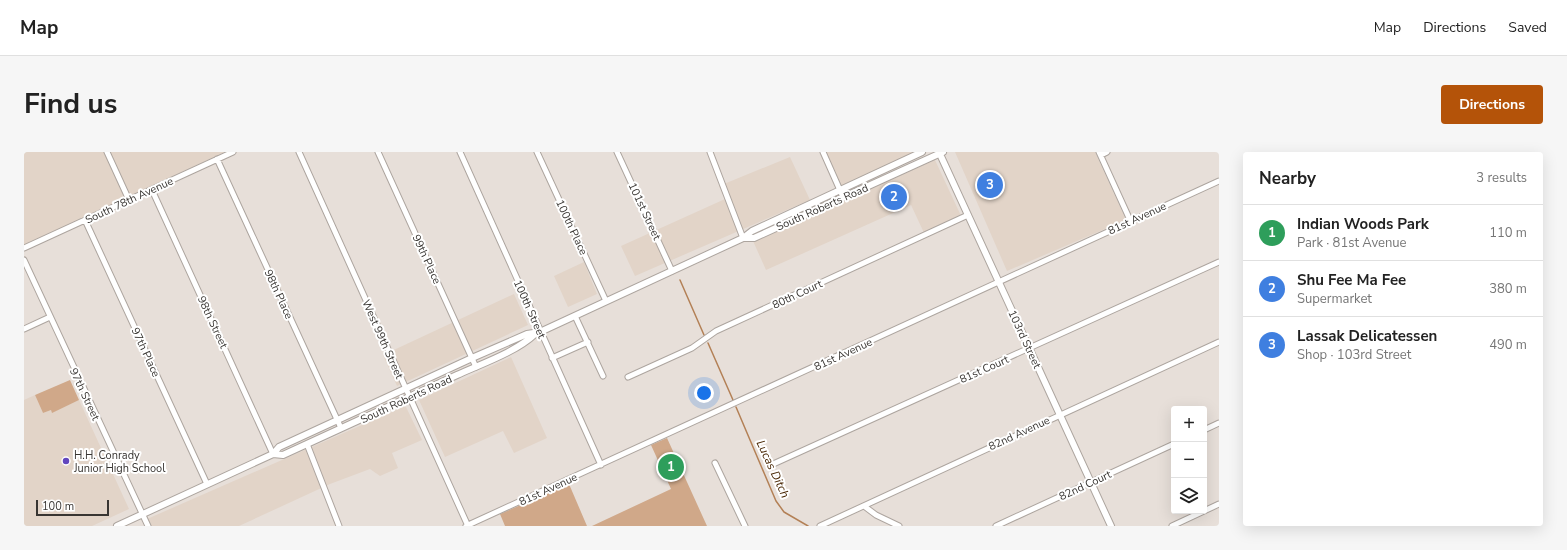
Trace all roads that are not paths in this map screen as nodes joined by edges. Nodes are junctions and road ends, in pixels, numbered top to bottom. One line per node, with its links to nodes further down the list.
1 (107, 152): 19 (street)
2 (233, 152): 14 (street, South 78th Avenue)
3 (299, 152): 42 (street, West 99th Street)
4 (378, 152): 37 (street, 99th Place)
5 (460, 152): 33 (street, 100th Street)
6 (537, 152): 29 (street, 100th Place)
7 (617, 152): 27 (street, 101st Street)
8 (710, 152): 23 (street)
9 (823, 152): 17 (street)
10 (922, 152): 17 (street, South Roberts Road)
11 (1107, 152): 13 (street)
12 (941, 153): 18 (street, South Roberts Road); 20 (street, 103rd Street)
13 (1100, 154): 22 (street)
14 (217, 159): 16 (street, South 78th Avenue); 45 (street, 98th Place)
15 (1219, 181): 22 (street, 81st Avenue)
16 (152, 190): 19 (street, South 78th Avenue); 51 (street, 98th Street)
17 (840, 190): 18 (street); 23 (street, South Roberts Road)
18 (844, 197): 23 (street, South Roberts Road)
19 (129, 200): 21 (street, South 78th Avenue)
20 (968, 215): 28 (street, 103rd Street); 41 (street, 80th Court)
21 (85, 220): 24 (street, South 78th Avenue); 56 (street, 97th Place)
22 (1130, 220): 28 (street, 81st Avenue)
23 (743, 238): 27 (street, South Roberts Road)
24 (24, 248)
25 (24, 260): 31 (street, 97th Street)
26 (1219, 262): 36 (street, 81st Court)
27 (672, 271): 29 (street, South Roberts Road)
28 (999, 282): 36 (street, 103rd Street); 53 (street, 81st Avenue)
29 (606, 301): 30 (street, South Roberts Road)
30 (576, 316): 33 (street, South Roberts Road); 34 (street)
31 (50, 317): 32 (street); 59 (street, 97th Street)
32 (24, 329)
33 (537, 333): 37 (street, South Roberts Road); 38 (street, 100th Street); 39 (street, South Roberts Road)
34 (588, 342): 38 (street); 40 (street)
35 (1219, 342): 44 (street, 82nd Avenue)
36 (1029, 348): 44 (street, 103rd Street); 54 (street, 81st Court)
37 (472, 358): 39 (street, 99th Place); 42 (street, South Roberts Road)
38 (552, 358): 53 (street, 100th Street)
39 (476, 367): 43 (street, South Roberts Road)
40 (603, 376)
41 (628, 377)
42 (406, 389): 43 (street, West 99th Street); 45 (street, South Roberts Road)
43 (410, 398): 47 (street, South Roberts Road); 63 (street, West 99th Street)
44 (1060, 414): 55 (street, 103rd Street); 58 (street, 82nd Avenue)
45 (338, 420): 47 (street, 98th Place); 51 (street, South Roberts Road)
46 (1219, 423): 48 (street)
47 (341, 428): 49 (street, South Roberts Road)
48 (1207, 429)
49 (306, 444): 51 (street, South Roberts Road); 62 (street)
50 (1171, 445): 55 (street, 82nd Court)
51 (273, 454): 56 (street, South Roberts Road)
52 (715, 463): 64 (street)
53 (601, 465): 63 (street, 81st Avenue)
54 (771, 465)
55 (1091, 483): 67 (street, 82nd Court); 68 (street, 103rd Street)
56 (207, 484): 59 (street, South Roberts Road)
57 (1219, 504): 69 (street)
58 (864, 506): 65 (street, 82nd Avenue); 66 (street)
59 (141, 515): 60 (street, South Roberts Road); 61 (street, 97th Street)
60 (117, 526)
61 (148, 526)
62 (339, 526)
63 (467, 526)
64 (744, 526)
65 (820, 526)
66 (899, 526)
67 (996, 526)
68 (1111, 526)
69 (1172, 526)

